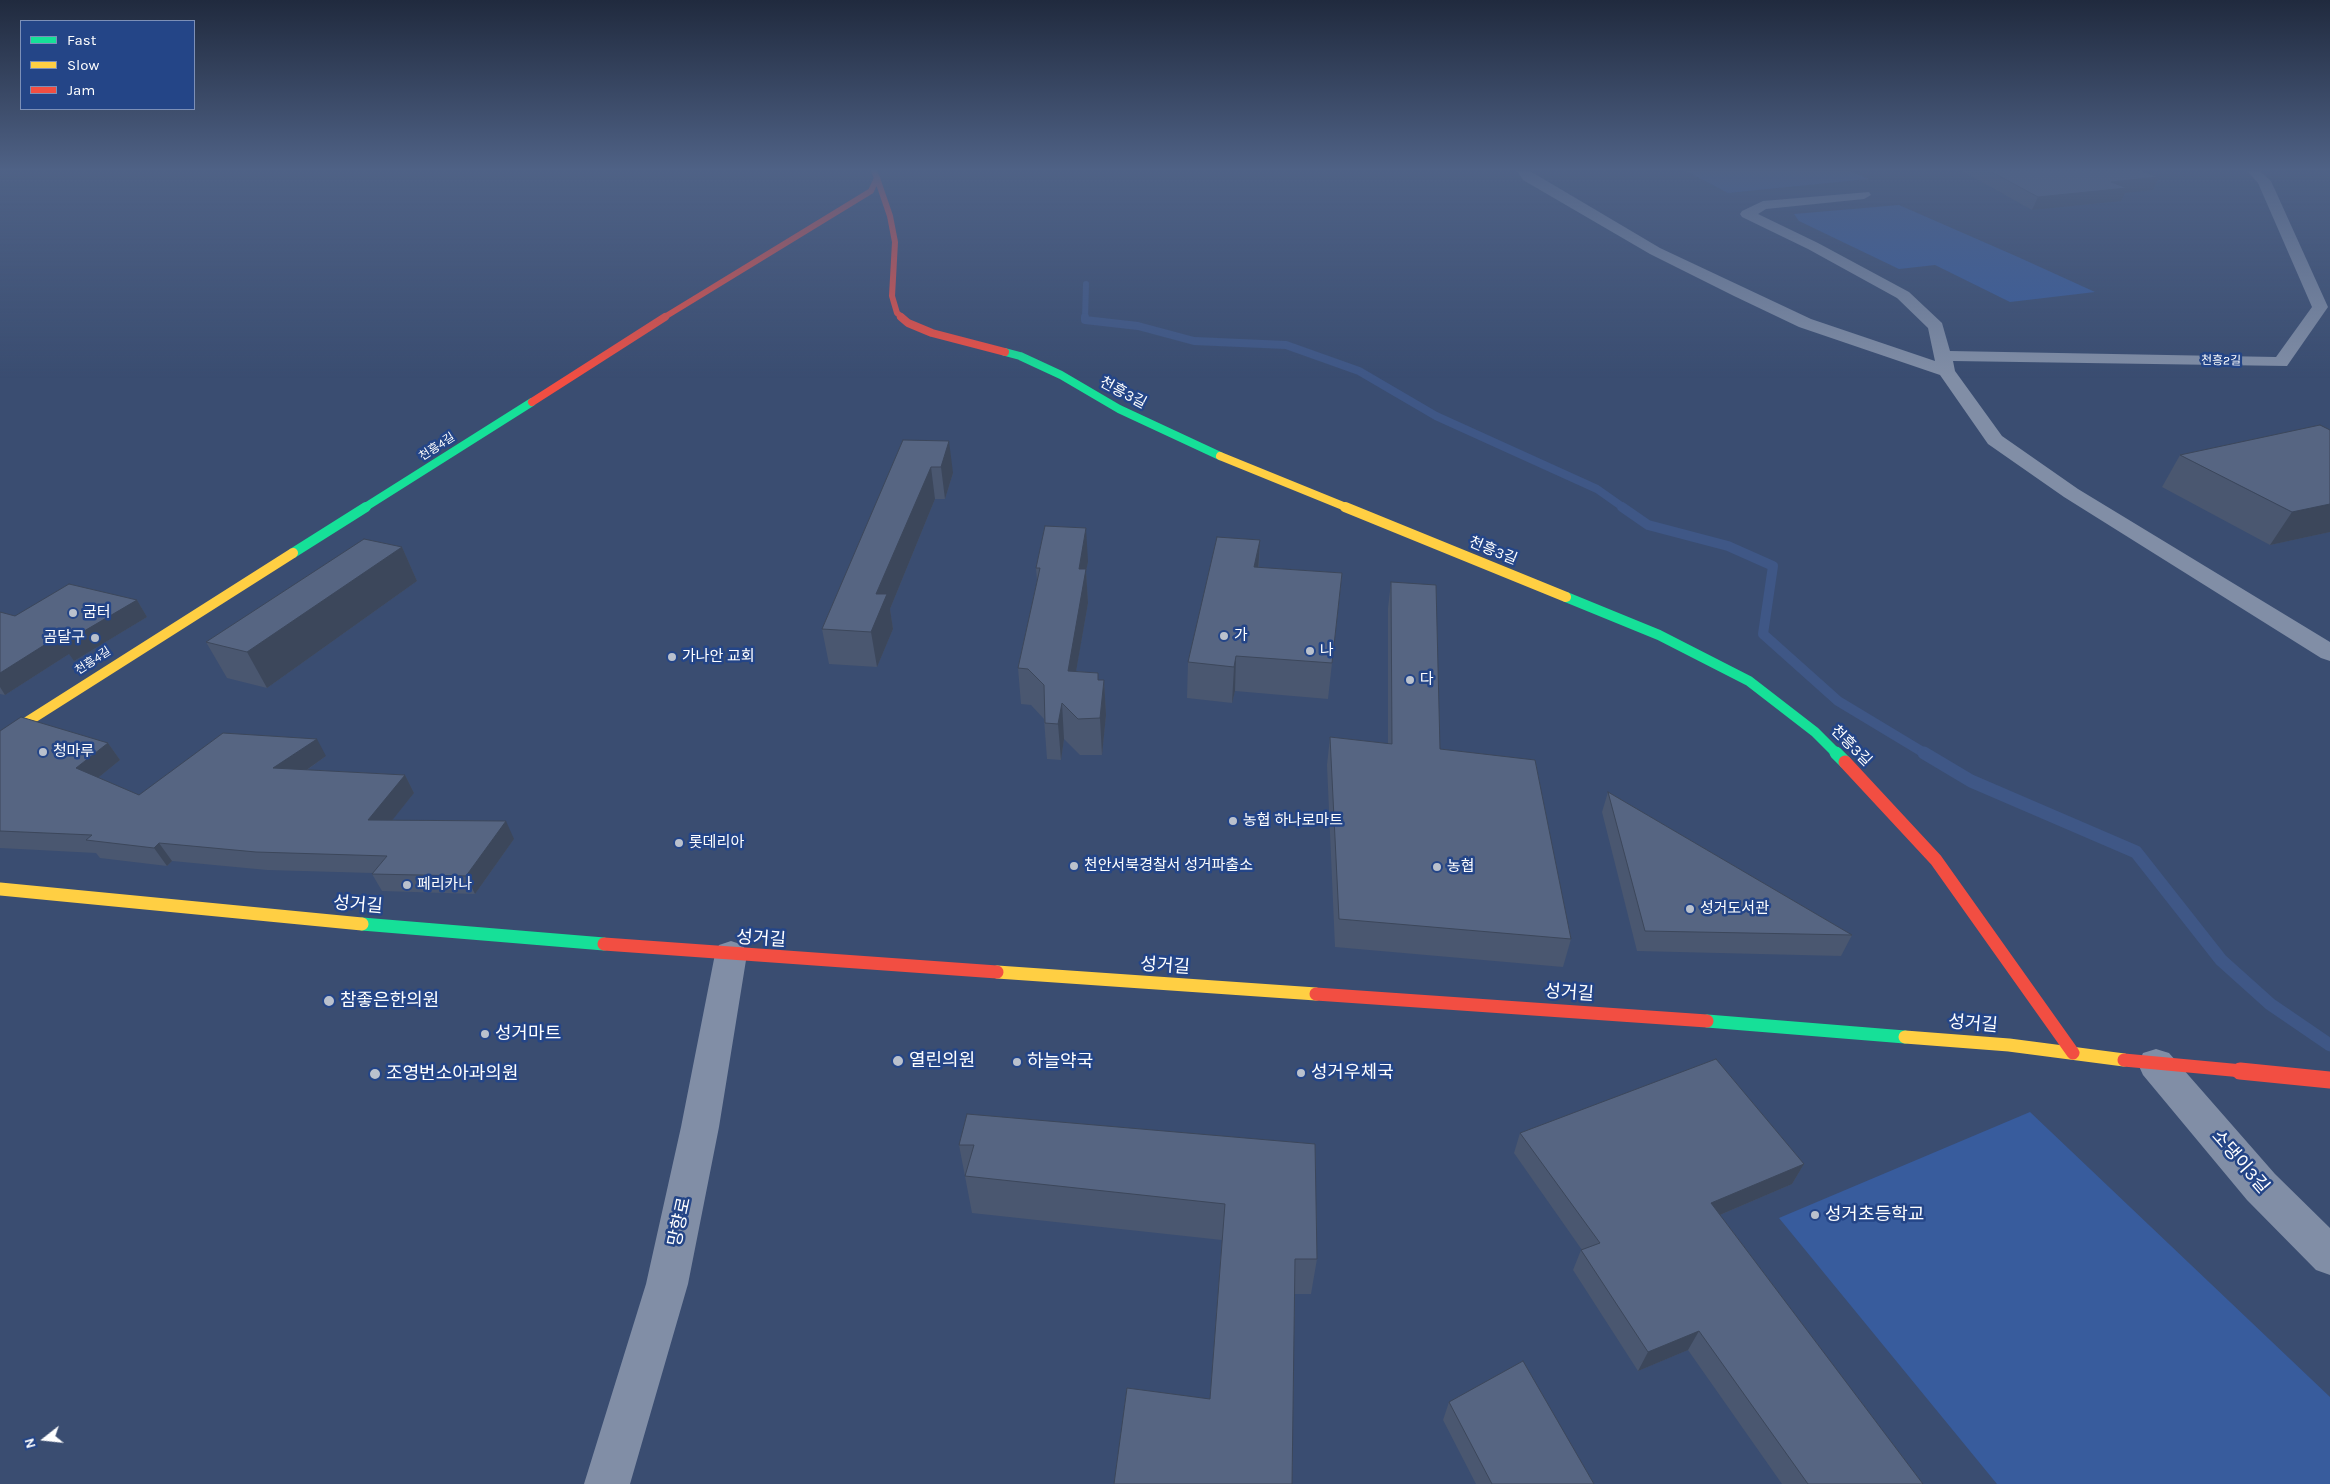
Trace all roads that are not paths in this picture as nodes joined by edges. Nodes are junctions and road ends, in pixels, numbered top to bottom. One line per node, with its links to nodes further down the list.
1 (791, 240): 8 (street, 천흥4길)
2 (894, 240): 11 (street, 천흥3길)
3 (1637, 240): 6 (street)
4 (1801, 240): 6 (street)
5 (2290, 240): 6 (street, 천흥2길)
6 (1943, 364): 7 (street)
7 (2330, 653)
8 (0, 739)
9 (0, 889): 10 (street, 성거길)
10 (731, 954): 11 (street, 성거길); 15 (street, 망향로)
11 (2073, 1054): 12 (street, 성거길)
12 (2156, 1064): 13 (street, 성거길); 14 (street, 소댕이3길)
13 (2329, 1080)
14 (2330, 1256)
15 (607, 1484)

